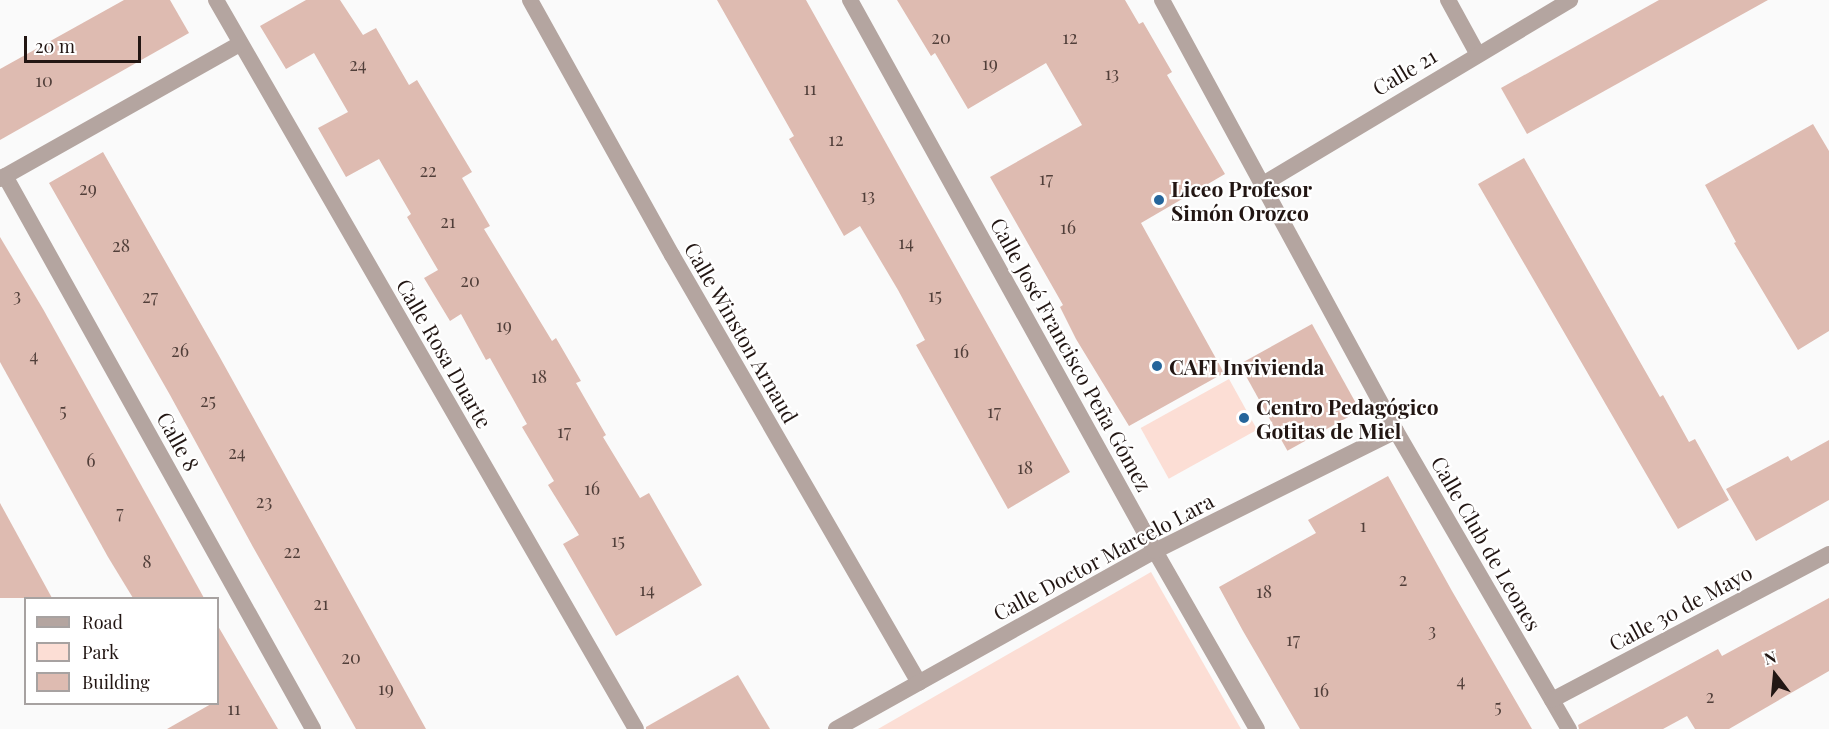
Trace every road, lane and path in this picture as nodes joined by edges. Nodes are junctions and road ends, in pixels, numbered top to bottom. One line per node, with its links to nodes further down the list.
1 (216, 0): 7 (street, Calle Rosa Duarte)
2 (530, 0): 14 (street, Calle Winston Arnaud)
3 (850, 0): 12 (street, Calle José Francisco Peña Gómez)
4 (1162, 0): 10 (street, Calle Club de Leones)
5 (1448, 0): 8 (street)
6 (1570, 0): 8 (street, Calle 21)
7 (240, 44): 9 (street); 17 (street, Calle Rosa Duarte)
8 (1477, 53): 10 (street, Calle 21)
9 (3, 177): 16 (street, Calle 8)
10 (1263, 184): 11 (street, Calle Club de Leones)
11 (1396, 431): 12 (street, Calle Doctor Marcelo Lara); 15 (street, Calle Club de Leones)
12 (1155, 551): 14 (street, Calle Doctor Marcelo Lara); 19 (street, Calle José Francisco Peña Gómez)
13 (1829, 554): 15 (street, Calle 30 de Mayo)
14 (919, 683): 18 (street, Calle Doctor Marcelo Lara)
15 (1552, 700): 20 (street, Calle Club de Leones)
16 (313, 729)
17 (636, 729)
18 (836, 729)
19 (1257, 729)
20 (1569, 729)

